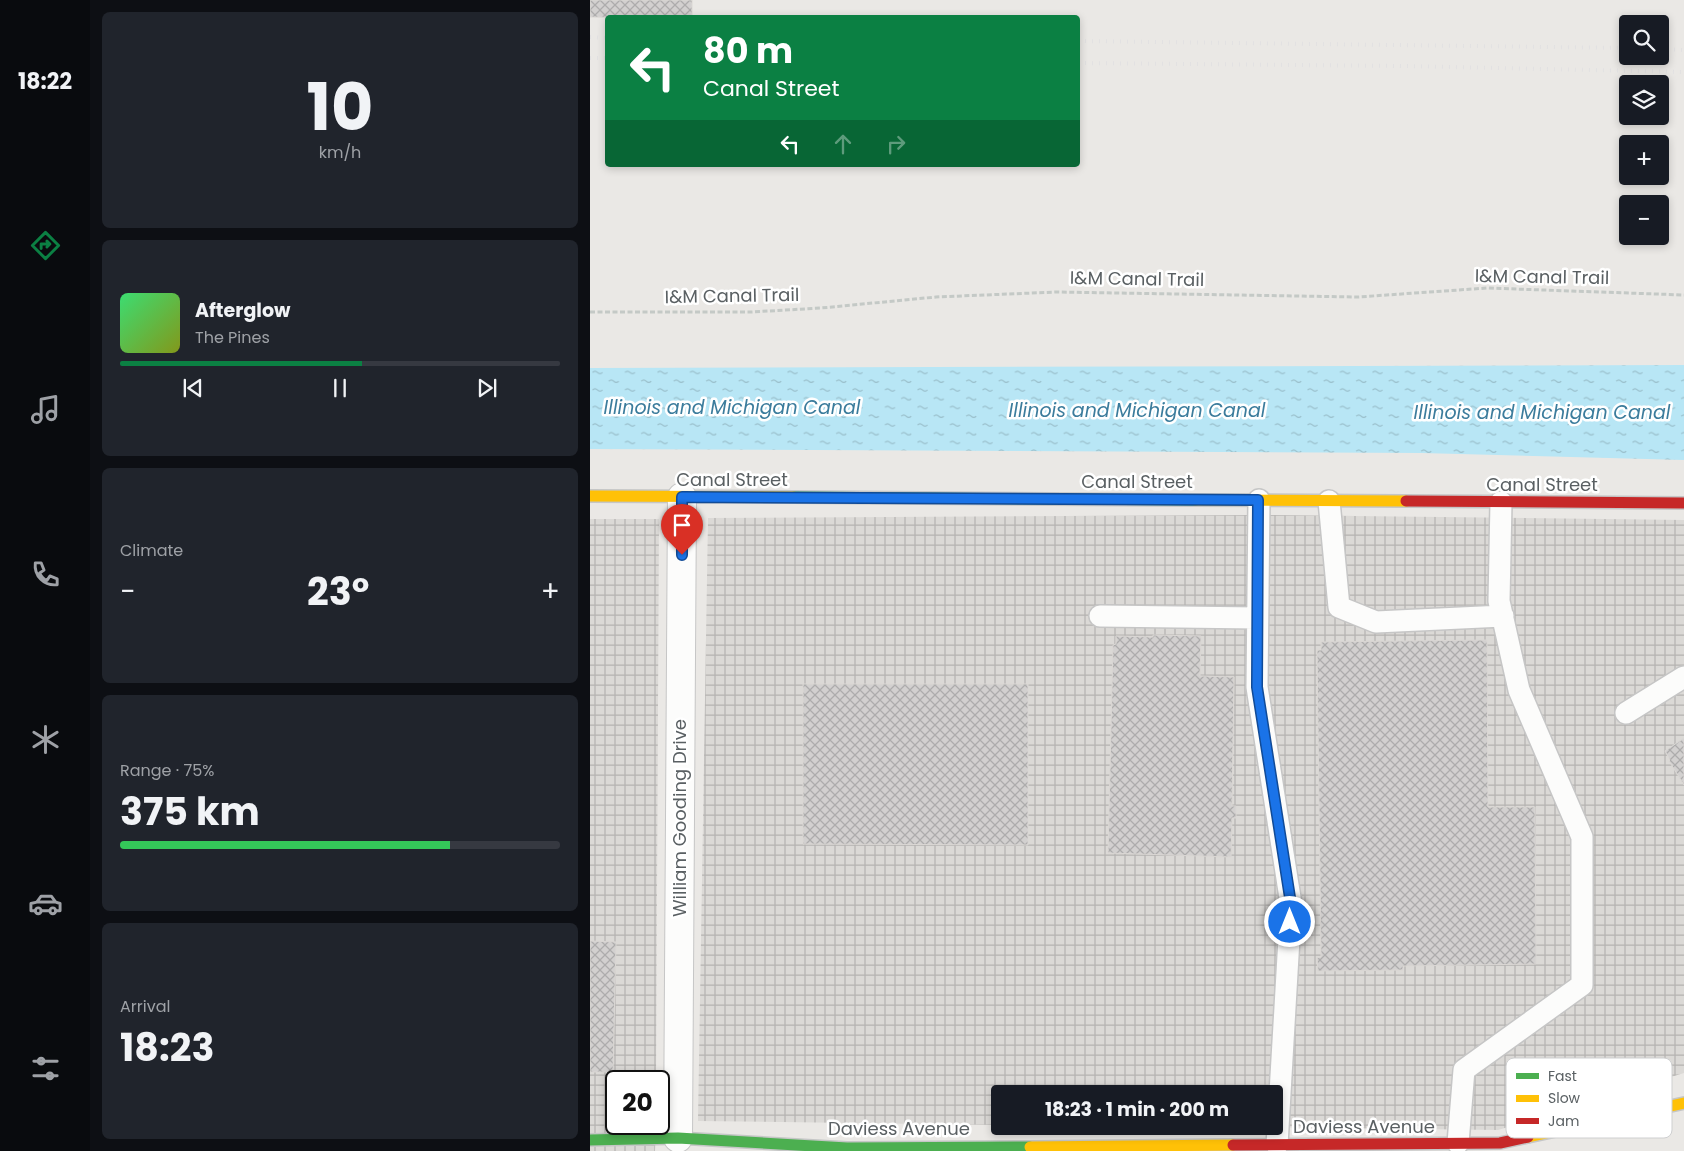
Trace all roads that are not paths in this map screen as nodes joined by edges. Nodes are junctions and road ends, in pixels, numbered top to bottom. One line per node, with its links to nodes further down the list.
1 (590, 496): 2 (street, Canal Street)
2 (682, 497): 3 (street, Canal Street); 12 (street, William Gooding Drive)
3 (1258, 500): 4 (street, Canal Street); 9 (lane)
4 (1329, 501): 5 (street, Canal Street); 8 (lane)
5 (1501, 502): 6 (street, Canal Street); 8 (lane)
6 (1683, 508)
7 (1100, 616): 9 (lane)
8 (1503, 616): 15 (lane)
9 (1257, 618): 16 (lane)
10 (1684, 676): 11 (lane)
11 (1626, 712)
12 (678, 1138): 14 (street, Daviess Avenue); 16 (street, Daviess Avenue)
13 (1522, 1138): 15 (street, Daviess Avenue)
14 (590, 1140)
15 (1458, 1143): 16 (street, Daviess Avenue)
16 (1277, 1145)

